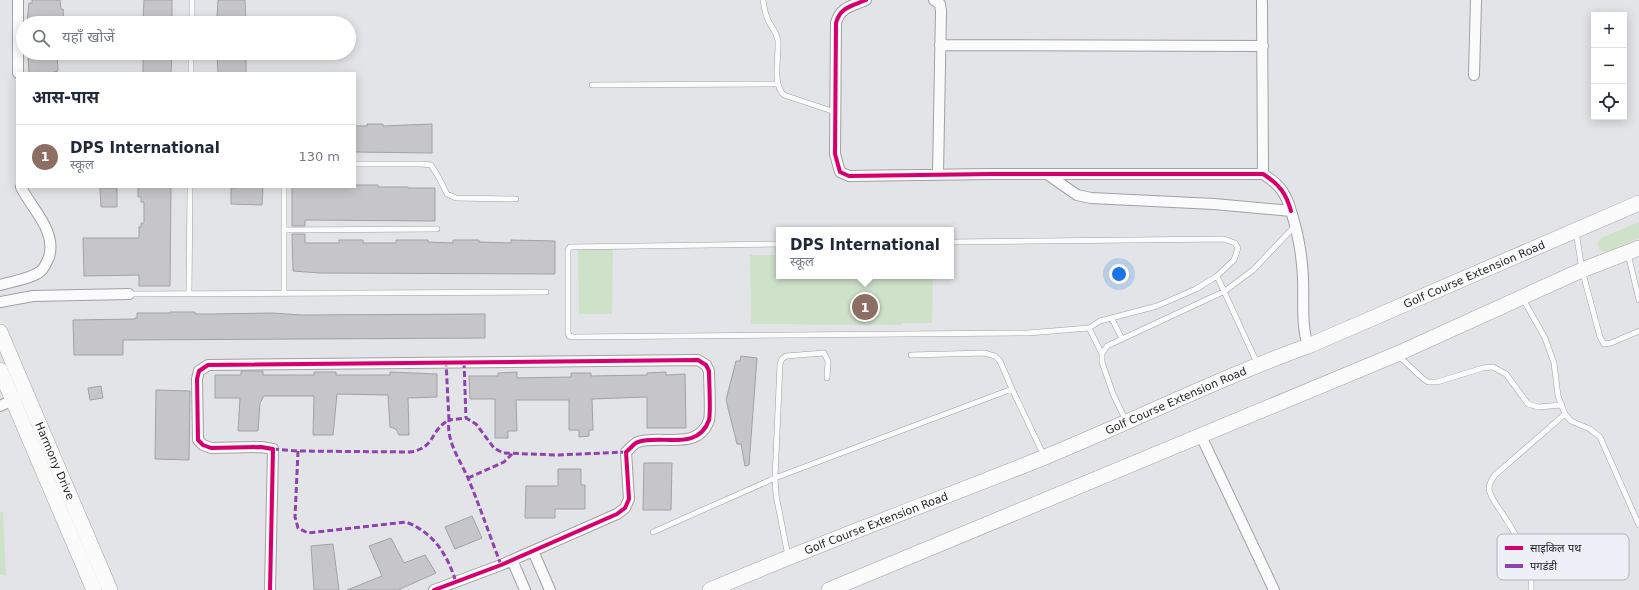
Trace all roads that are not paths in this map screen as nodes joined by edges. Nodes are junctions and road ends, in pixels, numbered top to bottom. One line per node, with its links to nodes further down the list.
1 (18, 0): 8 (street)
2 (192, 0): 9 (lane)
3 (763, 0): 17 (lane)
4 (866, 0): 19 (street)
5 (934, 0): 10 (street)
6 (1476, 0): 16 (street)
7 (1262, 2): 11 (street)
8 (18, 16)
9 (192, 16)
10 (940, 45): 11 (street); 21 (street)
11 (1262, 46): 23 (street)
12 (18, 60): 14 (street)
13 (191, 60): 15 (lane)
14 (18, 72)
15 (191, 72)
16 (1474, 75)
17 (778, 84): 18 (lane); 19 (lane)
18 (592, 85)
19 (835, 112): 21 (street)
20 (356, 164): 27 (lane)
21 (938, 174): 22 (street)
22 (1047, 174): 23 (street); 29 (street)
23 (1263, 174): 29 (street)
24 (21, 188): 39 (street)
25 (190, 188): 42 (lane)
26 (284, 188): 32 (lane)
27 (516, 199)
28 (1639, 203): 33 (main road, Golf Course Extension Road)
29 (1291, 211): 30 (street)
30 (1296, 225): 41 (lane); 53 (street)
31 (437, 229): 32 (lane)
32 (284, 230): 43 (lane)
33 (1576, 230): 37 (lane); 53 (main road, Golf Course Extension Road)
34 (954, 242): 38 (lane)
35 (776, 244): 49 (lane)
36 (1633, 251): 37 (main road); 46 (lane)
37 (1582, 270): 45 (main road); 50 (lane)
38 (1217, 276): 41 (lane); 48 (lane)
39 (0, 285)
40 (546, 292): 43 (lane)
41 (1225, 292): 52 (lane); 57 (lane)
42 (189, 293): 43 (lane); 44 (lane)
43 (284, 293)
44 (129, 294): 47 (street)
45 (1522, 297): 55 (main road); 63 (lane)
46 (1639, 300)
47 (0, 302)
48 (1112, 318): 49 (lane); 52 (lane)
49 (1089, 328): 54 (lane)
50 (1639, 331)
51 (0, 332): 60 (main road, Harmony Drive)
52 (1122, 339): 54 (lane)
53 (1308, 346): 57 (main road, Golf Course Extension Road)
54 (1102, 354): 65 (lane)
55 (1397, 354): 63 (lane); 66 (main road)
56 (911, 355): 61 (lane)
57 (1258, 364): 65 (main road, Golf Course Extension Road)
58 (0, 370): 60 (main road, Harmony Drive)
59 (827, 378): 68 (lane)
60 (9, 384): 62 (main road, Harmony Drive)
61 (1012, 389): 67 (lane); 68 (lane)
62 (13, 400): 76 (main road, Harmony Drive); 77 (main road, Harmony Drive)
63 (1562, 405): 64 (lane)
64 (1565, 414): 69 (lane); 71 (lane)
65 (1126, 422): 67 (main road, Golf Course Extension Road)
66 (1201, 436): 83 (main road); 84 (street)
67 (1044, 457): 73 (main road, Golf Course Extension Road)
68 (775, 478): 70 (lane); 73 (lane)
69 (1639, 525)
70 (653, 532)
71 (1515, 534)
72 (534, 551): 74 (street); 78 (street); 81 (street)
73 (788, 557): 82 (main road, Golf Course Extension Road)
74 (512, 560): 79 (street); 80 (street)
75 (1531, 580): 85 (lane)
76 (94, 590)
77 (110, 590)
78 (270, 590)
79 (434, 590)
80 (526, 590)
81 (550, 590)
82 (710, 590)
83 (829, 590)
84 (1274, 590)
85 (1531, 590)

